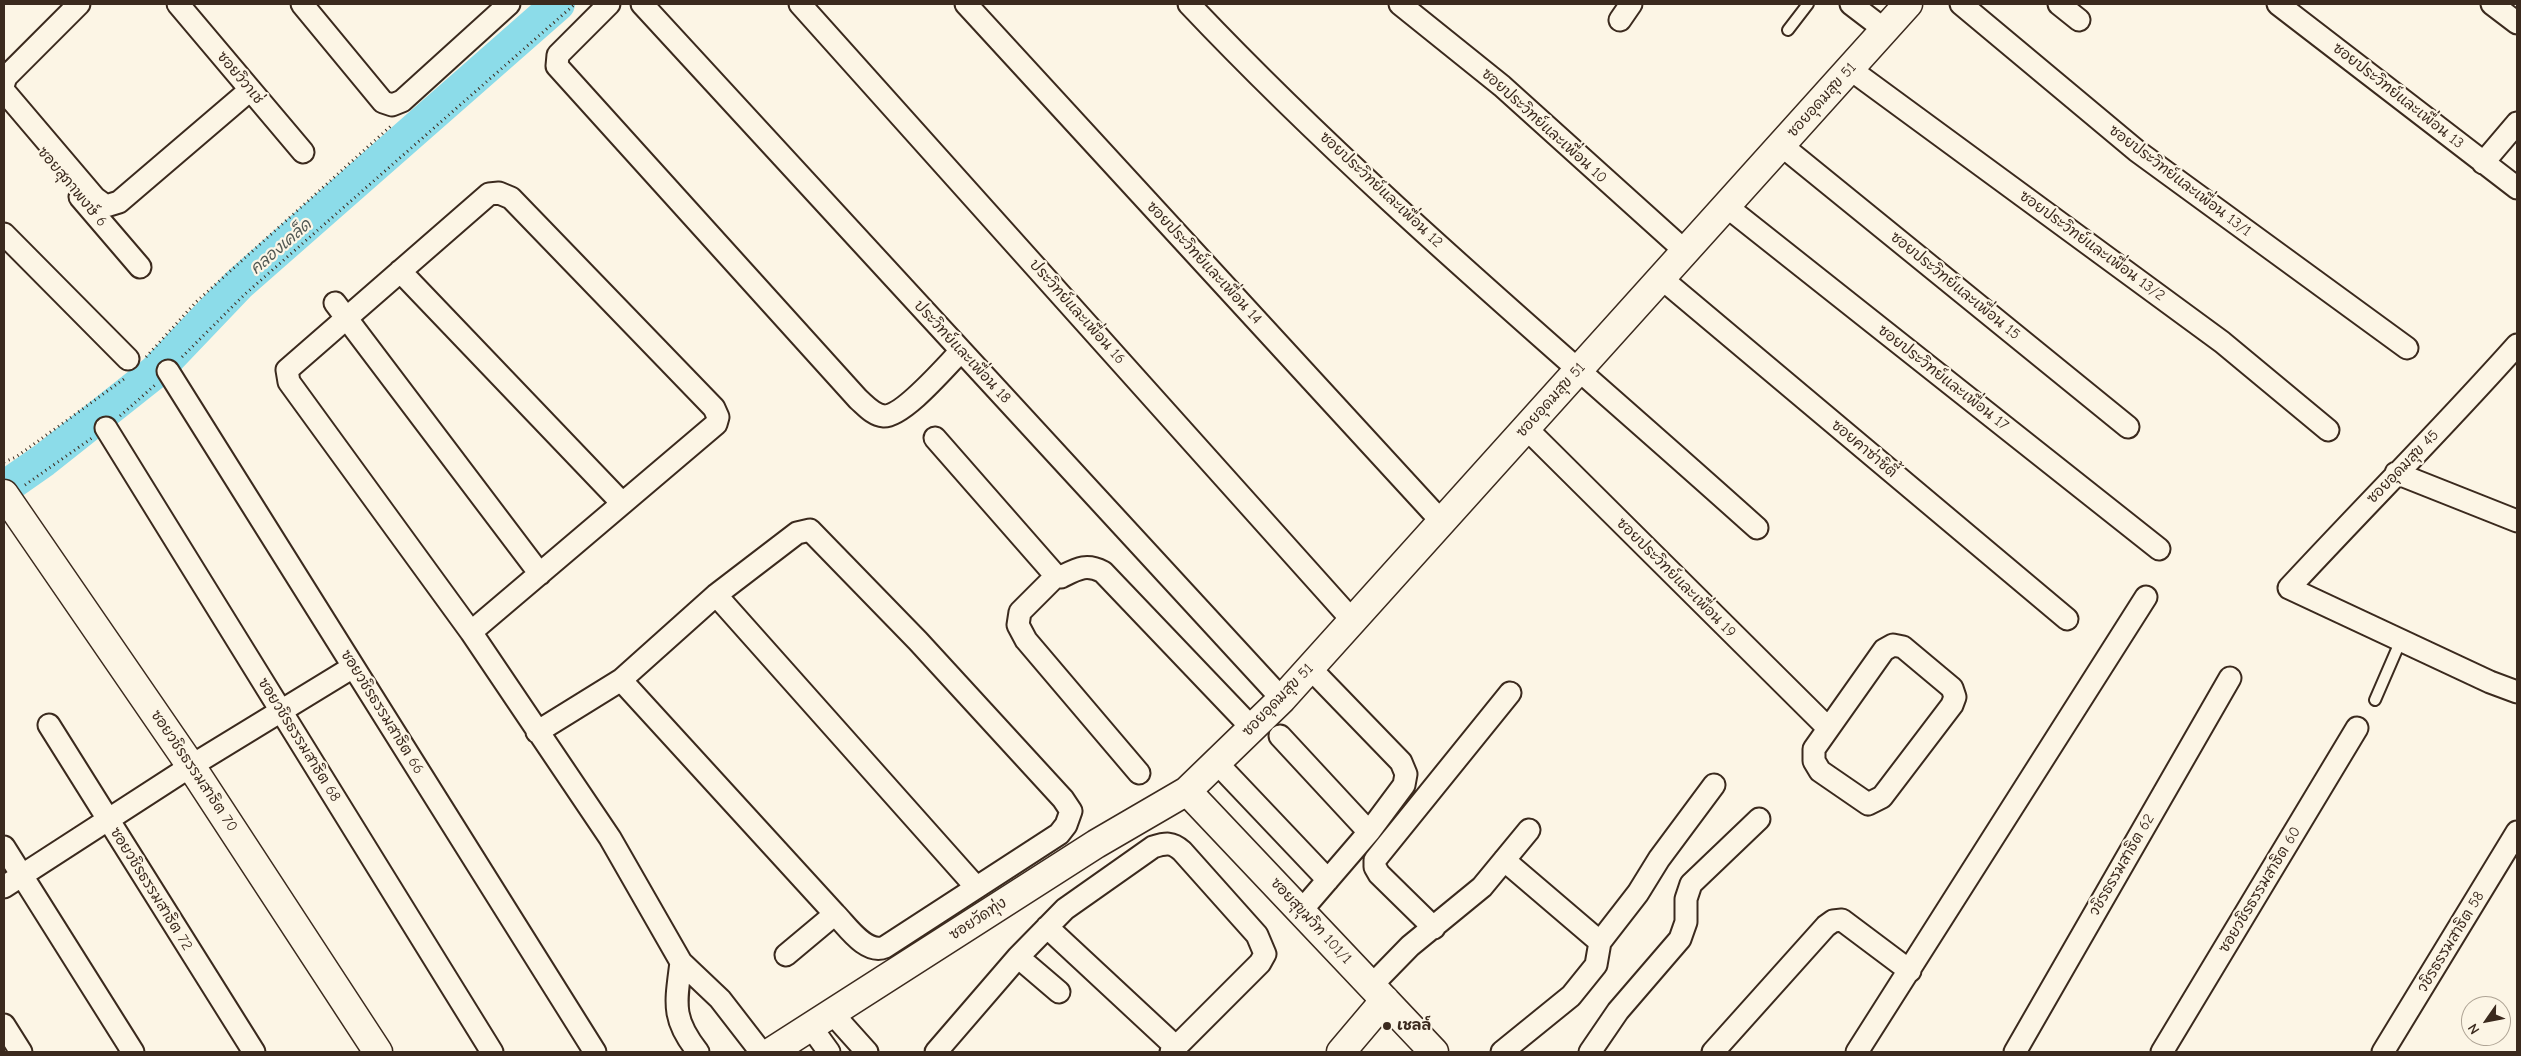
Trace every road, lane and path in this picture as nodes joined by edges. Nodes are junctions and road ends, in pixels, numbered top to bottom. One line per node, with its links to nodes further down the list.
1 (78, 4): 24 (street)
2 (178, 4): 25 (street, ซอยวิวาเช่)
3 (302, 4): 4 (street)
4 (509, 4)
5 (575, 4): 45 (path)
6 (608, 4): 42 (street)
7 (642, 4): 42 (street, ประวิทย์และเพื่อน 18)
8 (800, 4): 64 (street, ประวิทย์และเพื่อน 16)
9 (966, 4): 56 (street, ซอยประวิทย์และเพื่อน 14)
10 (1189, 4): 44 (street, ซอยประวิทย์และเพื่อน 12)
11 (1808, 4): 21 (lane)
12 (1851, 4): 22 (street)
13 (1908, 4): 22 (street, ซอยอุดมสุข 51)
14 (1961, 4): 41 (street, ซอยประวิทย์และเพื่อน 13/1)
15 (2058, 4): 19 (street)
16 (2278, 4): 31 (street, ซอยประวิทย์และเพื่อน 13)
17 (2492, 4): 20 (street)
18 (1406, 6): 35 (street, ซอยประวิทย์และเพื่อน 10)
19 (2079, 20)
20 (2517, 23)
21 (1788, 30)
22 (1885, 30): 23 (street, ซอยอุดมสุข 51)
23 (1850, 69): 29 (street, ซอยอุดมสุข 51); 49 (street, ซอยประวิทย์และเพื่อน 13/2)
24 (4, 83)
25 (250, 90): 26 (street); 30 (street, ซอยวิวาเช่)
26 (4, 105): 36 (street, ซอยสุภาพงษ์ 6)
27 (396, 121): 43 (path)
28 (2517, 123): 31 (street)
29 (1782, 145): 33 (street, ซอยอุดมสุข 51); 46 (street, ซอยประวิทย์และเพื่อน 15)
30 (303, 152)
31 (2483, 163): 32 (street, ซอยประวิทย์และเพื่อน 13)
32 (2517, 188)
33 (1726, 206): 35 (street, ซอยอุดมสุข 51); 58 (street, ซอยประวิทย์และเพื่อน 17)
34 (4, 234): 43 (street)
35 (1685, 252): 38 (street, ซอยอุดมสุข 51)
36 (140, 267)
37 (400, 271): 39 (street); 54 (street); 54 (street)
38 (1661, 278): 44 (street, ซอยอุดมสุข 51); 63 (street, ซอยคาซ่าซิตี้)
39 (341, 310): 59 (street); 65 (street)
40 (2517, 345): 52 (street, ซอยอุดมสุข 45)
41 (2407, 348)
42 (961, 351): 73 (street, ประวิทย์และเพื่อน 18)
43 (133, 365): 51 (path)
44 (1580, 368): 48 (street, ซอยอุดมสุข 51); 57 (street, ซอยประวิทย์และเพื่อน 12)
45 (168, 372): 47 (path); 67 (street, ซอยวชิรธรรมสาธิต 66)
46 (2128, 427)
47 (106, 428): 53 (path); 75 (street, ซอยวชิรธรรมสาธิต 68)
48 (1526, 428): 56 (street, ซอยอุดมสุข 51); 77 (street, ซอยประวิทย์และเพื่อน 19)
49 (2328, 430)
50 (935, 438): 60 (street)
51 (4, 462)
52 (2396, 473): 55 (street); 66 (street, ซอยอุดมสุข 45)
53 (5, 496): 83 (street, ซอยวชิรธรรมสาธิต 70)
54 (622, 503): 59 (street)
55 (2517, 521)
56 (1442, 522): 64 (street, ซอยอุดมสุข 51)
57 (1758, 528)
58 (2159, 549)
59 (540, 574): 65 (street)
60 (1056, 576): 78 (street); 84 (street)
61 (716, 594): 70 (street); 96 (street); 96 (street)
62 (2146, 597): 105 (street)
63 (2067, 619)
64 (1353, 620): 68 (street, ซอยอุดมสุข 51)
65 (471, 632): 80 (street)
66 (2401, 640): 71 (street); 74 (lane)
67 (354, 667): 75 (street); 116 (street, ซอยวชิรธรรมสาธิต 66)
68 (1310, 668): 73 (street, ซอยอุดมสุข 51); 90 (street)
69 (2230, 678): 129 (street, วชิรธรรมสาธิต 62)
70 (621, 680): 80 (street); 98 (street)
71 (2517, 692)
72 (1510, 693): 100 (street)
73 (1282, 699): 78 (street, ซอยอุดมสุข 51)
74 (2375, 700)
75 (281, 711): 83 (street); 115 (street, ซอยวชิรธรรมสาธิต 68)
76 (49, 725): 87 (street, ซอยวชิรธรรมสาธิต 72)
77 (1827, 727): 77 (street)
78 (1252, 728): 82 (street, ซอยอุดมสุข 51)
79 (2357, 728): 130 (street, ซอยวชิรธรรมสาธิต 60)
80 (537, 732): 104 (street)
81 (1280, 736): 90 (street)
82 (1216, 762): 86 (street, ซอยอุดมสุข 51); 94 (street)
83 (191, 766): 87 (street); 114 (street, ซอยวชิรธรรมสาธิต 70)
84 (1139, 772)
85 (1714, 786): 101 (street)
86 (1187, 791): 97 (street, ซอยสุขุมวิท 101/1); 108 (street, ซอยวัดทุ่ง)
87 (108, 819): 95 (street); 113 (street, ซอยวชิรธรรมสาธิต 72)
88 (1759, 819): 126 (street)
89 (1530, 830): 93 (street)
90 (1369, 832): 94 (street)
91 (2517, 832): 131 (street, วชิรธรรมสาธิต 58)
92 (4, 847): 95 (street)
93 (1504, 860): 100 (street); 101 (street)
94 (1328, 880): 97 (street)
95 (13, 881): 112 (street)
96 (976, 887): 98 (street)
97 (1302, 911): 107 (street, ซอยสุขุมวิท 101/1)
98 (836, 914): 102 (street)
99 (1047, 927): 103 (street); 110 (street); 110 (street)
100 (1434, 928): 107 (street)
101 (1600, 942): 125 (street)
102 (786, 955)
103 (1018, 957): 106 (street); 122 (street)
104 (681, 962): 117 (street); 118 (street)
105 (1910, 971): 127 (street); 128 (street)
106 (1059, 992)
107 (1378, 993): 123 (street); 124 (street, ซอยสุขุมวิท 101/1)
108 (821, 1020): 119 (street, ซอยวัดทุ่ง); 120 (street); 121 (street)
109 (4, 1025): 111 (street)
110 (1173, 1050)
111 (21, 1052)
112 (133, 1052)
113 (254, 1052)
114 (378, 1052)
115 (492, 1052)
116 (595, 1052)
117 (698, 1052)
118 (761, 1052)
119 (771, 1052)
120 (829, 1052)
121 (867, 1052)
122 (936, 1052)
123 (1341, 1052)
124 (1434, 1052)
125 (1502, 1052)
126 (1590, 1052)
127 (1713, 1052)
128 (1857, 1052)
129 (2015, 1052)
130 (2162, 1052)
131 (2383, 1052)

